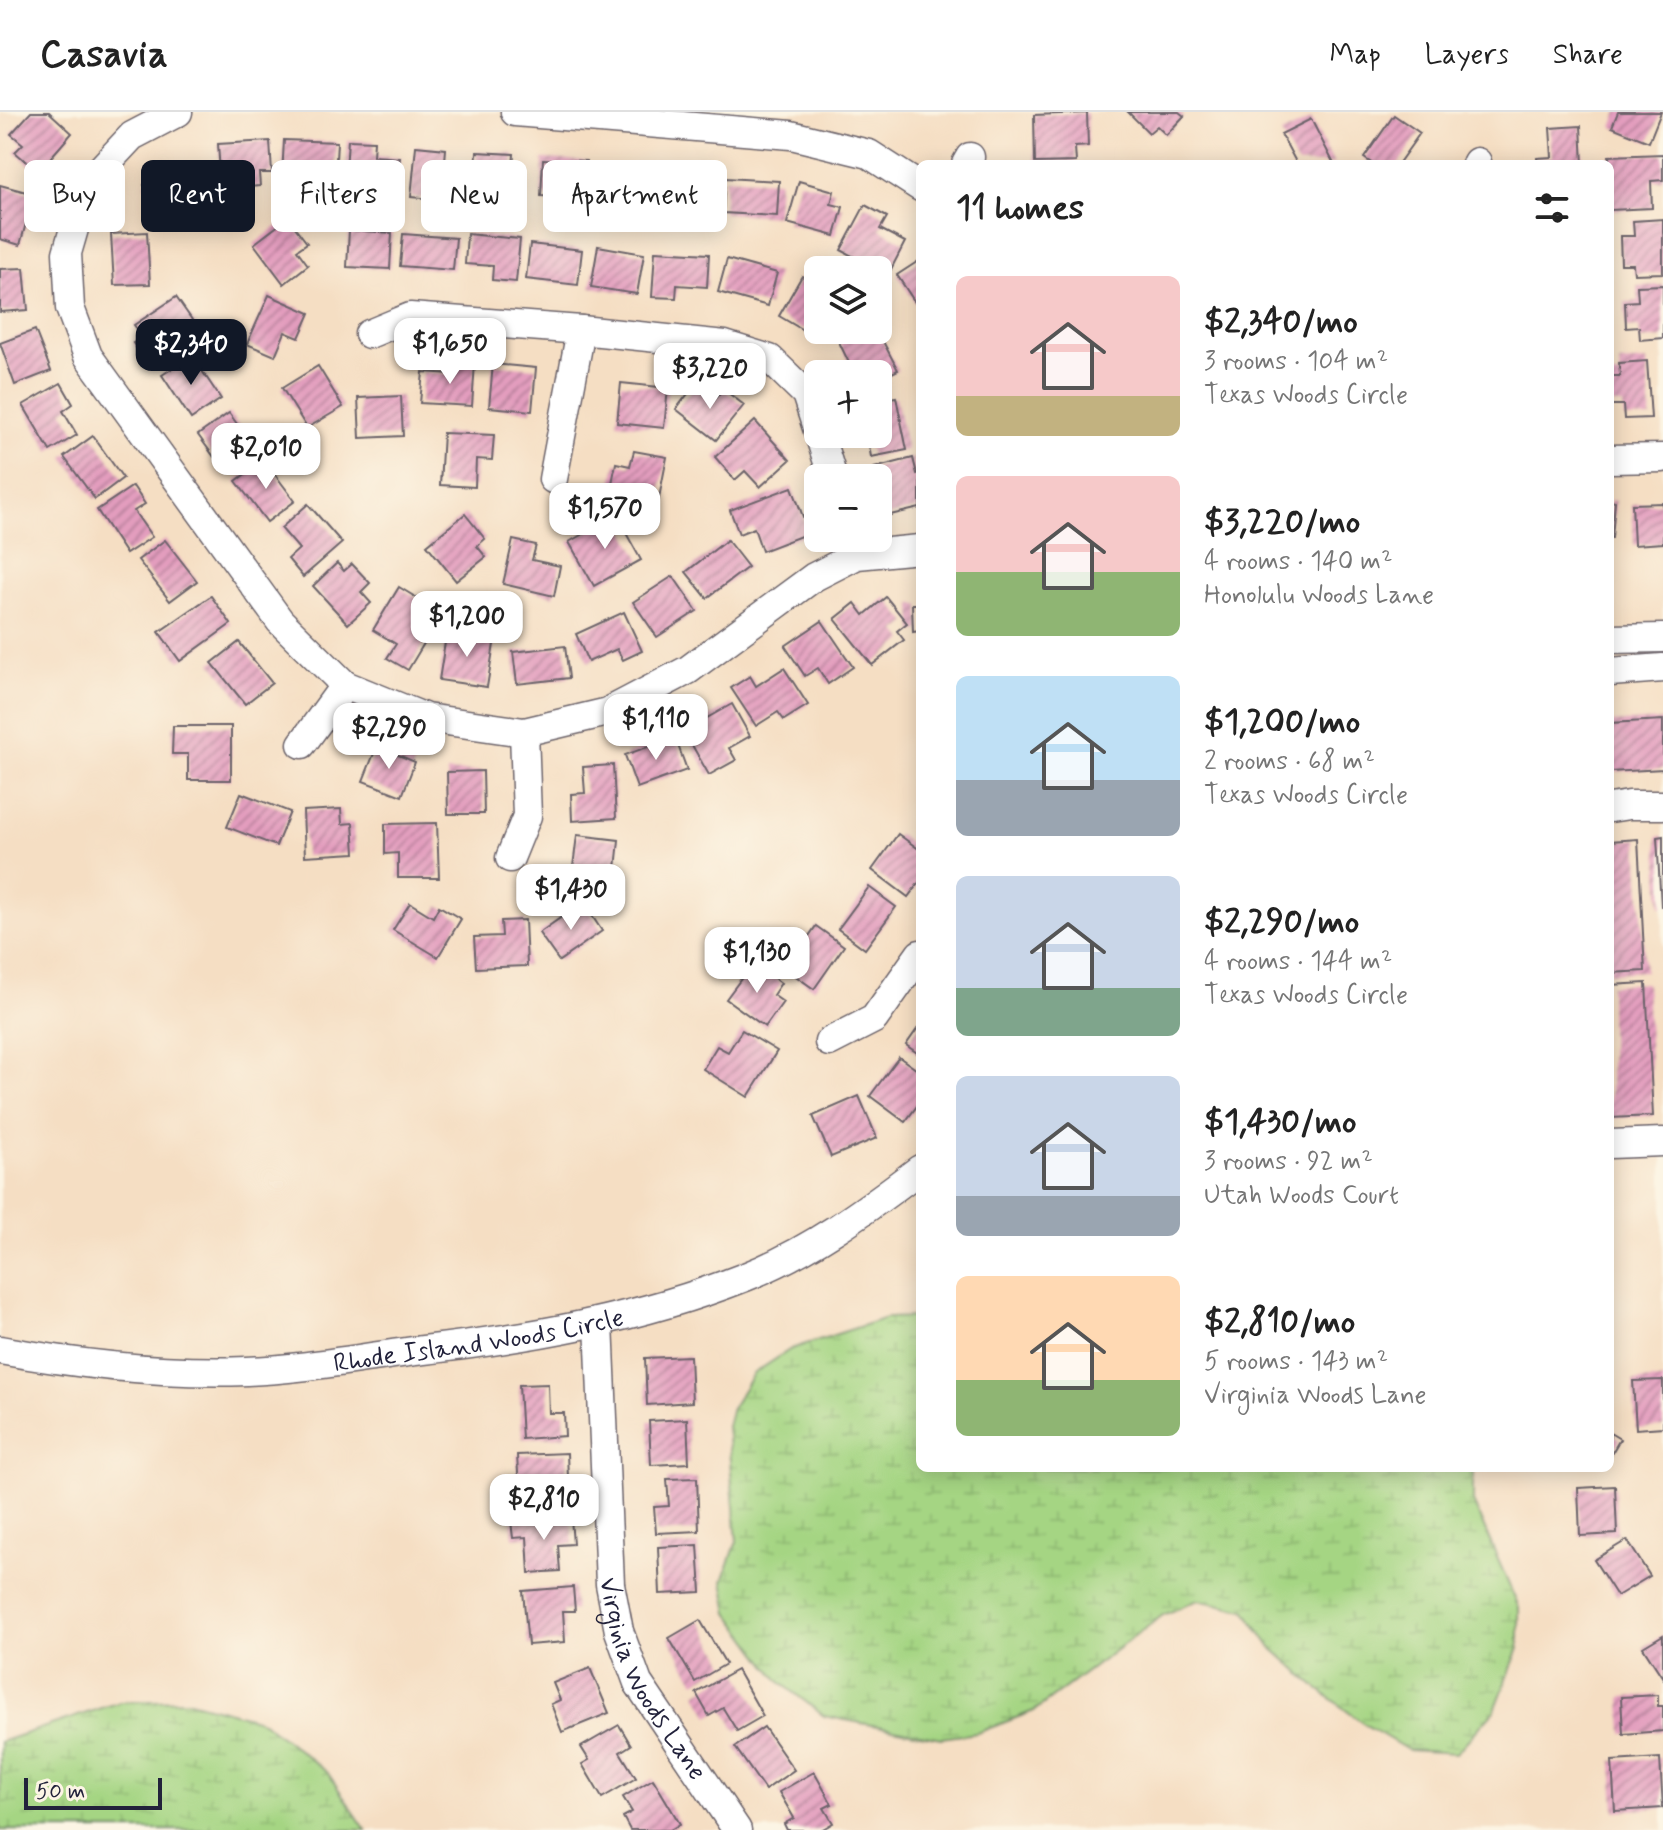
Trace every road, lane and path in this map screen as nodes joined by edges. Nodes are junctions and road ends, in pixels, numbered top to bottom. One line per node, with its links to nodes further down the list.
1 (178, 112): 17 (street)
2 (515, 112): 3 (street)
3 (916, 184)
4 (581, 330): 5 (street); 6 (street); 9 (street)
5 (369, 334)
6 (804, 392)
7 (1663, 458): 8 (street)
8 (1614, 459)
9 (553, 479)
10 (892, 548): 11 (street)
11 (916, 549)
12 (847, 552): 18 (street)
13 (1663, 638): 14 (street)
14 (1614, 639)
15 (1663, 668): 16 (street)
16 (1614, 672)
17 (345, 685): 18 (street); 19 (street)
18 (524, 732): 22 (street)
19 (302, 744)
20 (1663, 805): 21 (street)
21 (1614, 808)
22 (510, 858)
23 (916, 960): 24 (street)
24 (829, 1042)
25 (1663, 1142): 26 (street)
26 (1614, 1144)
27 (916, 1172): 28 (street, Rhode Island Woods Circle)
28 (599, 1323): 29 (street, Rhode Island Woods Circle); 30 (street, Virginia Woods Lane)
29 (0, 1350)
30 (737, 1830)

